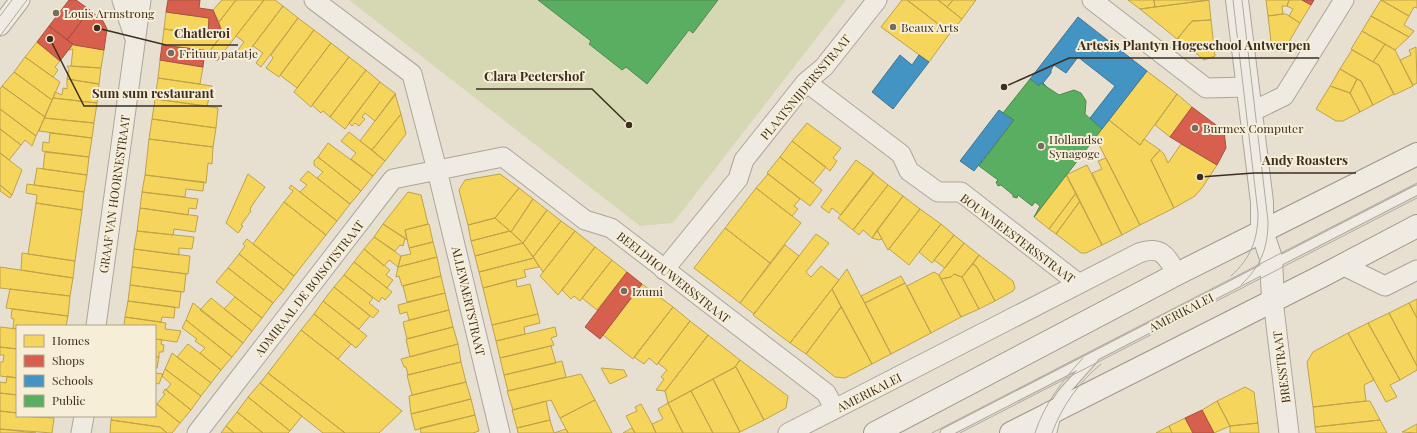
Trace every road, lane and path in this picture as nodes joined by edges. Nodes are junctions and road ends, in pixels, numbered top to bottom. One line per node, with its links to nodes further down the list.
1 (20, 0): 9 (street)
2 (122, 0): 10 (street, GRAAF VAN HOORNESTRAAT)
3 (141, 0): 10 (street, GRAAF VAN HOORNESTRAAT)
4 (314, 0): 15 (street)
5 (877, 0): 11 (street, PLAATSNIJDERSSTRAAT)
6 (1092, 0): 12 (street)
7 (1236, 0): 12 (main road)
8 (1344, 0): 13 (street)
9 (0, 26)
10 (135, 37): 26 (street, GRAAF VAN HOORNESTRAAT)
11 (806, 82): 21 (street, PLAATSNIJDERSSTRAAT); 24 (street, BOUWMEESTERSSTRAAT)
12 (1247, 87): 13 (main road)
13 (1251, 112): 18 (main road)
14 (1417, 153): 18 (main road)
15 (437, 170): 21 (street, BEELDHOUWERSSTRAAT); 32 (street, ADMIRAAL DE BOISOTSTRAAT); 33 (street, ALLEWAERTSTRAAT)
16 (1417, 190): 19 (lane, AMERIKALEI)
17 (1417, 226): 20 (main road)
18 (1262, 232): 19 (main road); 23 (main road)
19 (1272, 265): 25 (main road); 27 (lane, AMERIKALEI)
20 (1342, 265): 22 (street); 25 (main road)
21 (664, 270): 28 (street, BEELDHOUWERSSTRAAT)
22 (1417, 270)
23 (1176, 274): 24 (street, AMERIKALEI); 35 (main road)
24 (1079, 284): 28 (street, AMERIKALEI)
25 (1273, 300): 30 (main road); 38 (street, BRESSTRAAT)
26 (96, 325)
27 (1099, 353): 30 (lane); 36 (lane, AMERIKALEI)
28 (835, 409): 34 (street, AMERIKALEI)
29 (84, 417): 31 (street)
30 (1047, 423): 37 (main road)
31 (81, 433)
32 (197, 433)
33 (500, 433)
34 (788, 433)
35 (875, 433)
36 (945, 433)
37 (1011, 433)
38 (1289, 433)

